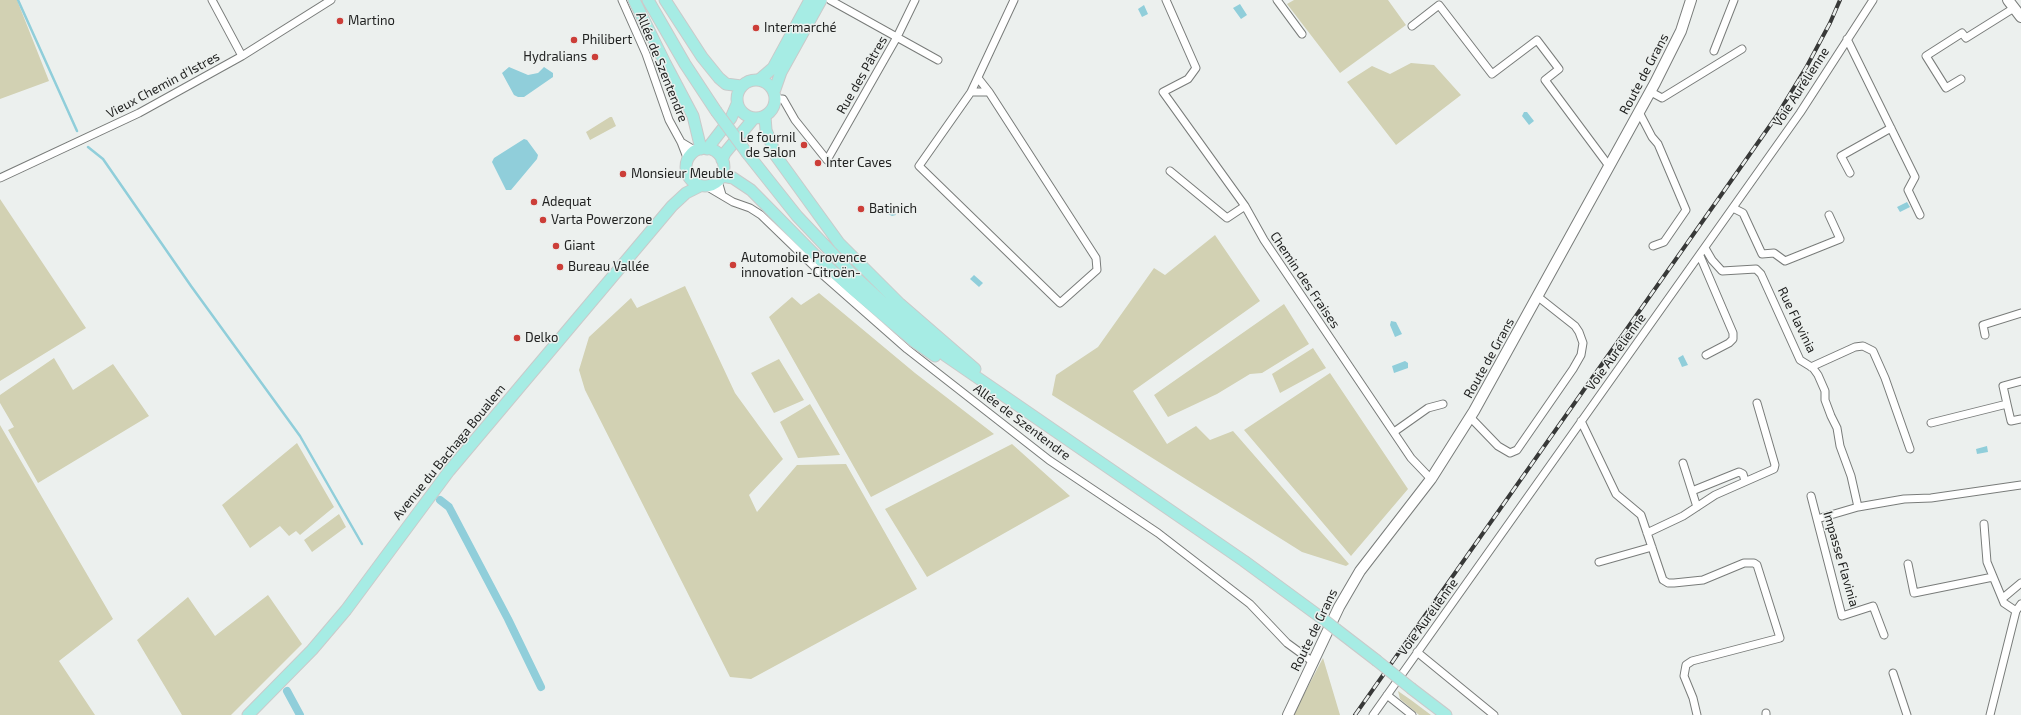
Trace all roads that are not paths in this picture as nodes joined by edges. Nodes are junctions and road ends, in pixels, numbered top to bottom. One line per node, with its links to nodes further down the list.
1 (212, 0): 27 (street)
2 (331, 0): 27 (street, Vieux Chemin d'Istres)
3 (622, 0): 41 (street, Allée de Szentendre)
4 (634, 0): 42 (main road)
5 (648, 0): 65 (main road, bridge)
6 (665, 0): 32 (main road)
7 (810, 0): 18 (main road)
8 (820, 0): 20 (main road)
9 (830, 0): 23 (street)
10 (915, 0): 23 (street, Rue des Pâtres)
11 (1014, 0): 29 (street)
12 (1166, 0): 54 (street, Chemin des Fraises)
13 (1277, 0): 22 (street)
14 (1691, 0): 35 (street, Route de Grans)
15 (1734, 0): 26 (street)
16 (1873, 0): 24 (street, Voie Aurélienne)
17 (2011, 4): 19 (street); 30 (street)
18 (804, 13): 20 (main road); 31 (main road)
19 (2021, 17)
20 (807, 24): 36 (main road)
21 (1412, 26): 45 (street)
22 (1302, 34)
23 (897, 37): 28 (street); 36 (street, Rue des Pâtres)
24 (1847, 39): 40 (street); 55 (street, Voie Aurélienne)
25 (1742, 49): 35 (street)
26 (1714, 51)
27 (242, 56): 49 (street, Vieux Chemin d'Istres)
28 (938, 60)
29 (978, 78): 33 (street); 34 (street)
30 (1961, 79)
31 (759, 80): 32 (main road); 36 (main road)
32 (742, 86): 37 (main road)
33 (971, 92): 34 (street); 34 (street)
34 (989, 92)
35 (1651, 92): 38 (street, Route de Grans)
36 (775, 95): 39 (main road)
37 (737, 104): 39 (main road); 42 (main road)
38 (1639, 112): 45 (street, Route de Grans); 58 (street)
39 (760, 117): 44 (main road); 68 (main road)
40 (1891, 128): 47 (street); 57 (street)
41 (681, 142): 42 (street, Allée de Szentendre); 43 (street, Allée de Szentendre)
42 (701, 150): 43 (main road); 44 (main road)
43 (688, 160): 48 (main road)
44 (722, 160): 50 (main road)
45 (1609, 166): 61 (street, Route de Grans)
46 (1170, 171): 54 (street)
47 (1850, 173)
48 (688, 176): 51 (main road); 53 (main road)
49 (0, 178)
50 (720, 179): 51 (main road); 52 (street); 65 (main road)
51 (703, 186): 52 (street, Allée de Szentendre); 53 (main road)
52 (722, 196): 99 (street, Allée de Szentendre)
53 (672, 206): 102 (main road, Avenue du Bachaga Boualem)
54 (1245, 206): 76 (street, Chemin des Fraises)
55 (1733, 208): 56 (street); 59 (street, Voie Aurélienne)
56 (1829, 215)
57 (1920, 215)
58 (1653, 246)
59 (1705, 248): 60 (street, Voie Aurélienne); 66 (street, Rue Flavinia)
60 (1700, 256): 64 (street); 74 (street, Voie Aurélienne)
61 (1537, 296): 72 (street, Route de Grans); 72 (street)
62 (2021, 313): 63 (street)
63 (1985, 334)
64 (1706, 355)
65 (946, 356): 68 (main road)
66 (1811, 367): 77 (street); 85 (street, Rue Flavinia)
67 (2021, 381): 71 (street)
68 (997, 390): 106 (main road, bridge)
69 (1443, 404): 76 (street)
70 (1757, 404): 80 (street)
71 (2007, 404): 73 (street); 75 (street)
72 (1470, 417): 79 (street, Route de Grans)
73 (2021, 419)
74 (1581, 421): 88 (street); 98 (street, Voie Aurélienne)
75 (1930, 423)
76 (1394, 432): 79 (street, Chemin des Fraises)
77 (1910, 449)
78 (1683, 463): 82 (street)
79 (1431, 479): 99 (street, Route de Grans)
80 (1745, 480): 82 (street); 84 (street)
81 (2021, 484): 85 (street)
82 (1692, 491): 84 (street)
83 (1811, 496): 86 (street, Impasse Flavinia)
84 (1697, 507): 88 (street)
85 (1858, 507): 86 (street)
86 (1817, 518): 97 (street, Impasse Flavinia)
87 (1984, 524): 92 (street)
88 (1647, 533): 89 (street)
89 (1652, 547): 90 (street); 108 (street)
90 (1599, 562)
91 (1908, 564): 92 (street)
92 (1993, 577): 94 (street)
93 (2021, 583): 94 (street)
94 (2003, 598): 96 (street)
95 (2021, 604): 96 (street)
96 (2016, 611): 110 (street)
97 (1884, 635)
98 (1418, 652): 101 (street, Voie Aurélienne); 107 (street)
99 (1313, 662): 103 (street, Route de Grans)
100 (1893, 673): 109 (street)
101 (1387, 695): 104 (street, Voie Aurélienne); 105 (street)
102 (248, 715)
103 (1288, 715)
104 (1373, 715)
105 (1412, 715)
106 (1446, 715)
107 (1494, 715)
108 (1697, 715)
109 (1907, 715)
110 (1990, 715)

